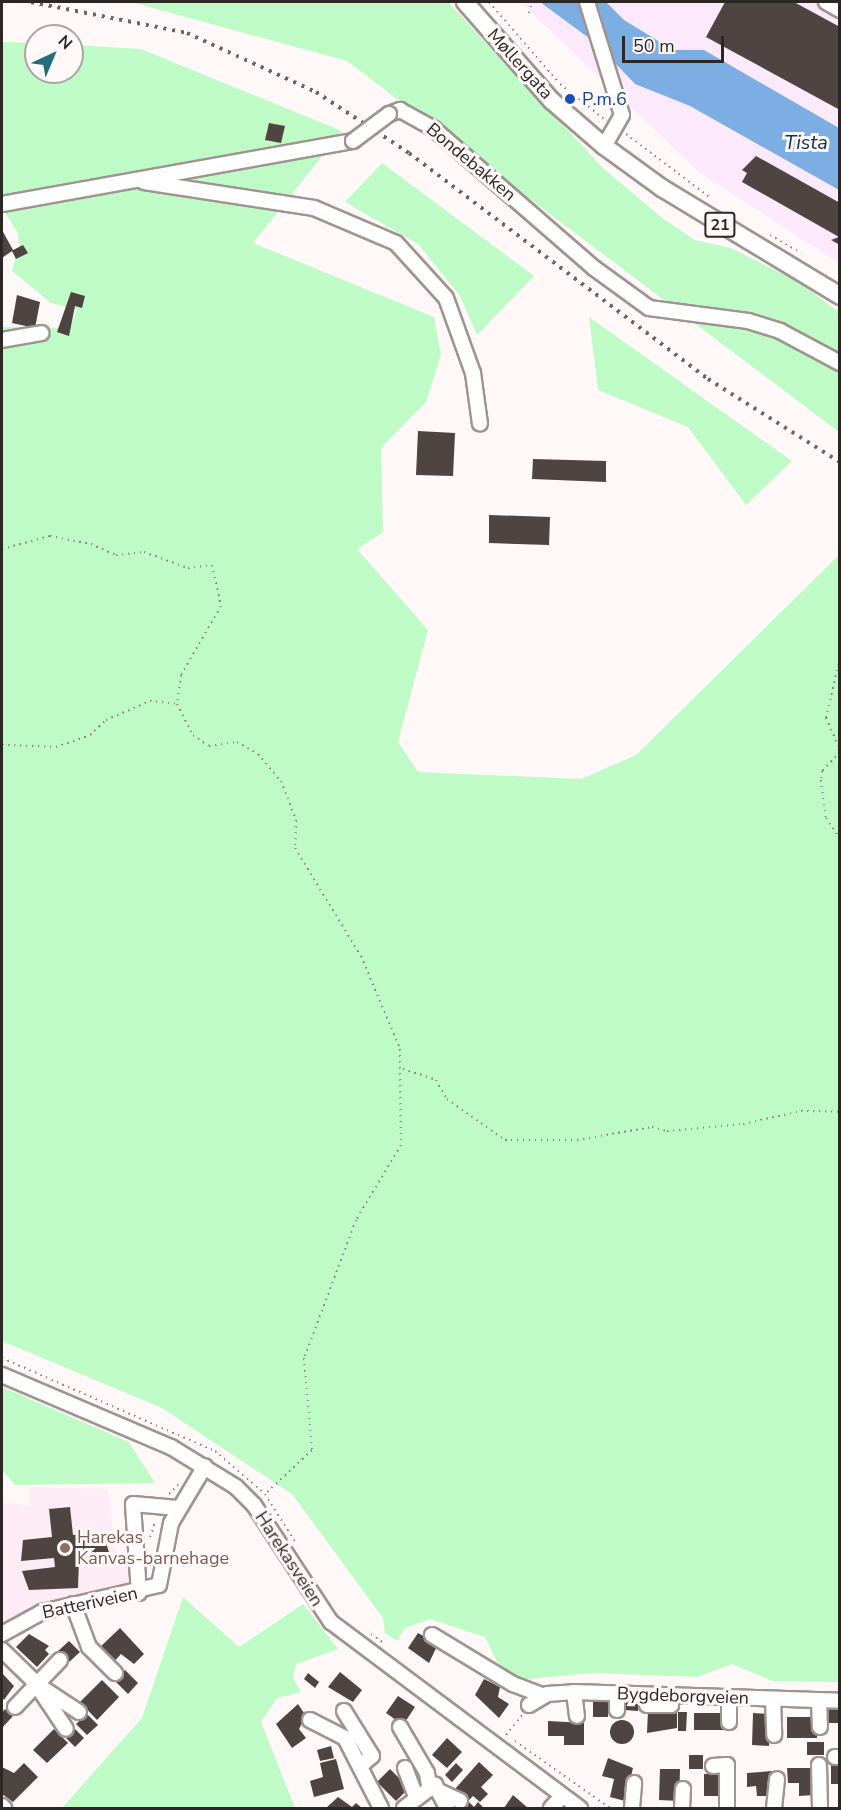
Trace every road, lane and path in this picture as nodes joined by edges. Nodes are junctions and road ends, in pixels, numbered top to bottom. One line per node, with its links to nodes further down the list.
1 (465, 2): 9 (main road, Møllergata / 21)
2 (489, 2): 8 (path)
3 (532, 2): 7 (path)
4 (587, 2): 8 (street)
5 (826, 2): 6 (street)
6 (840, 10)
7 (529, 13)
8 (618, 130): 9 (street); 12 (path)
9 (604, 147): 15 (main road, 21)
10 (144, 182): 11 (street, Bondebakken); 18 (street, Bondebakken, bridge); 19 (street)
11 (2, 204)
12 (720, 205)
13 (767, 232): 14 (path)
14 (803, 255)
15 (840, 296)
16 (41, 333): 17 (street)
17 (2, 340)
18 (840, 363)
19 (480, 423)
20 (2, 549): 22 (path)
21 (840, 658): 24 (path)
22 (177, 704): 23 (path); 26 (path)
23 (2, 745)
24 (840, 750): 25 (path)
25 (840, 839)
26 (403, 1069): 27 (path); 30 (path)
27 (840, 1112)
28 (2, 1375): 29 (street, Harekasveien)
29 (205, 1466): 31 (street, Batteriveien); 71 (street, Harekasveien)
30 (265, 1494)
31 (178, 1508): 32 (street, Batteriveien); 32 (street)
32 (139, 1593): 33 (street, Batteriveien)
33 (73, 1604): 34 (street, Batteriveien); 38 (street)
34 (2, 1634)
35 (432, 1635): 43 (street)
36 (2, 1650): 39 (street)
37 (60, 1660): 39 (street)
38 (115, 1673)
39 (38, 1685): 50 (street); 53 (street); 59 (street)
40 (574, 1692): 41 (street, Bygdeborgveien); 43 (street, Bygdeborgveien); 54 (street)
41 (617, 1693): 42 (street, Bygdeborgveien); 51 (street)
42 (671, 1695): 44 (street, Bygdeborgveien); 49 (street)
43 (544, 1696): 48 (street, Bygdeborgveien)
44 (729, 1697): 45 (street, Bygdeborgveien); 56 (street)
45 (773, 1699): 46 (street, Bygdeborgveien); 61 (street)
46 (819, 1700): 47 (street, Bygdeborgveien); 58 (street)
47 (840, 1701)
48 (529, 1705): 60 (path)
49 (647, 1705)
50 (15, 1707)
51 (617, 1710)
52 (344, 1711): 63 (street)
53 (79, 1712)
54 (577, 1716)
55 (310, 1720): 63 (street)
56 (729, 1722)
57 (400, 1727): 68 (street)
58 (820, 1727)
59 (66, 1729)
60 (506, 1735)
61 (774, 1735)
62 (819, 1765): 84 (street)
63 (360, 1766): 74 (street)
64 (713, 1766): 82 (street)
65 (405, 1768): 70 (street)
66 (777, 1779): 83 (street)
67 (634, 1783): 80 (street)
68 (438, 1786): 70 (street); 72 (street); 76 (street)
69 (683, 1789): 81 (street)
70 (416, 1796): 75 (street)
71 (562, 1796): 77 (street); 78 (street, Harekasveien)
72 (460, 1801)
73 (603, 1804): 79 (path)
74 (381, 1809)
75 (404, 1809)
76 (447, 1809)
77 (551, 1809)
78 (580, 1809)
79 (600, 1809)
80 (632, 1809)
81 (682, 1809)
82 (727, 1809)
83 (774, 1809)
84 (820, 1809)

